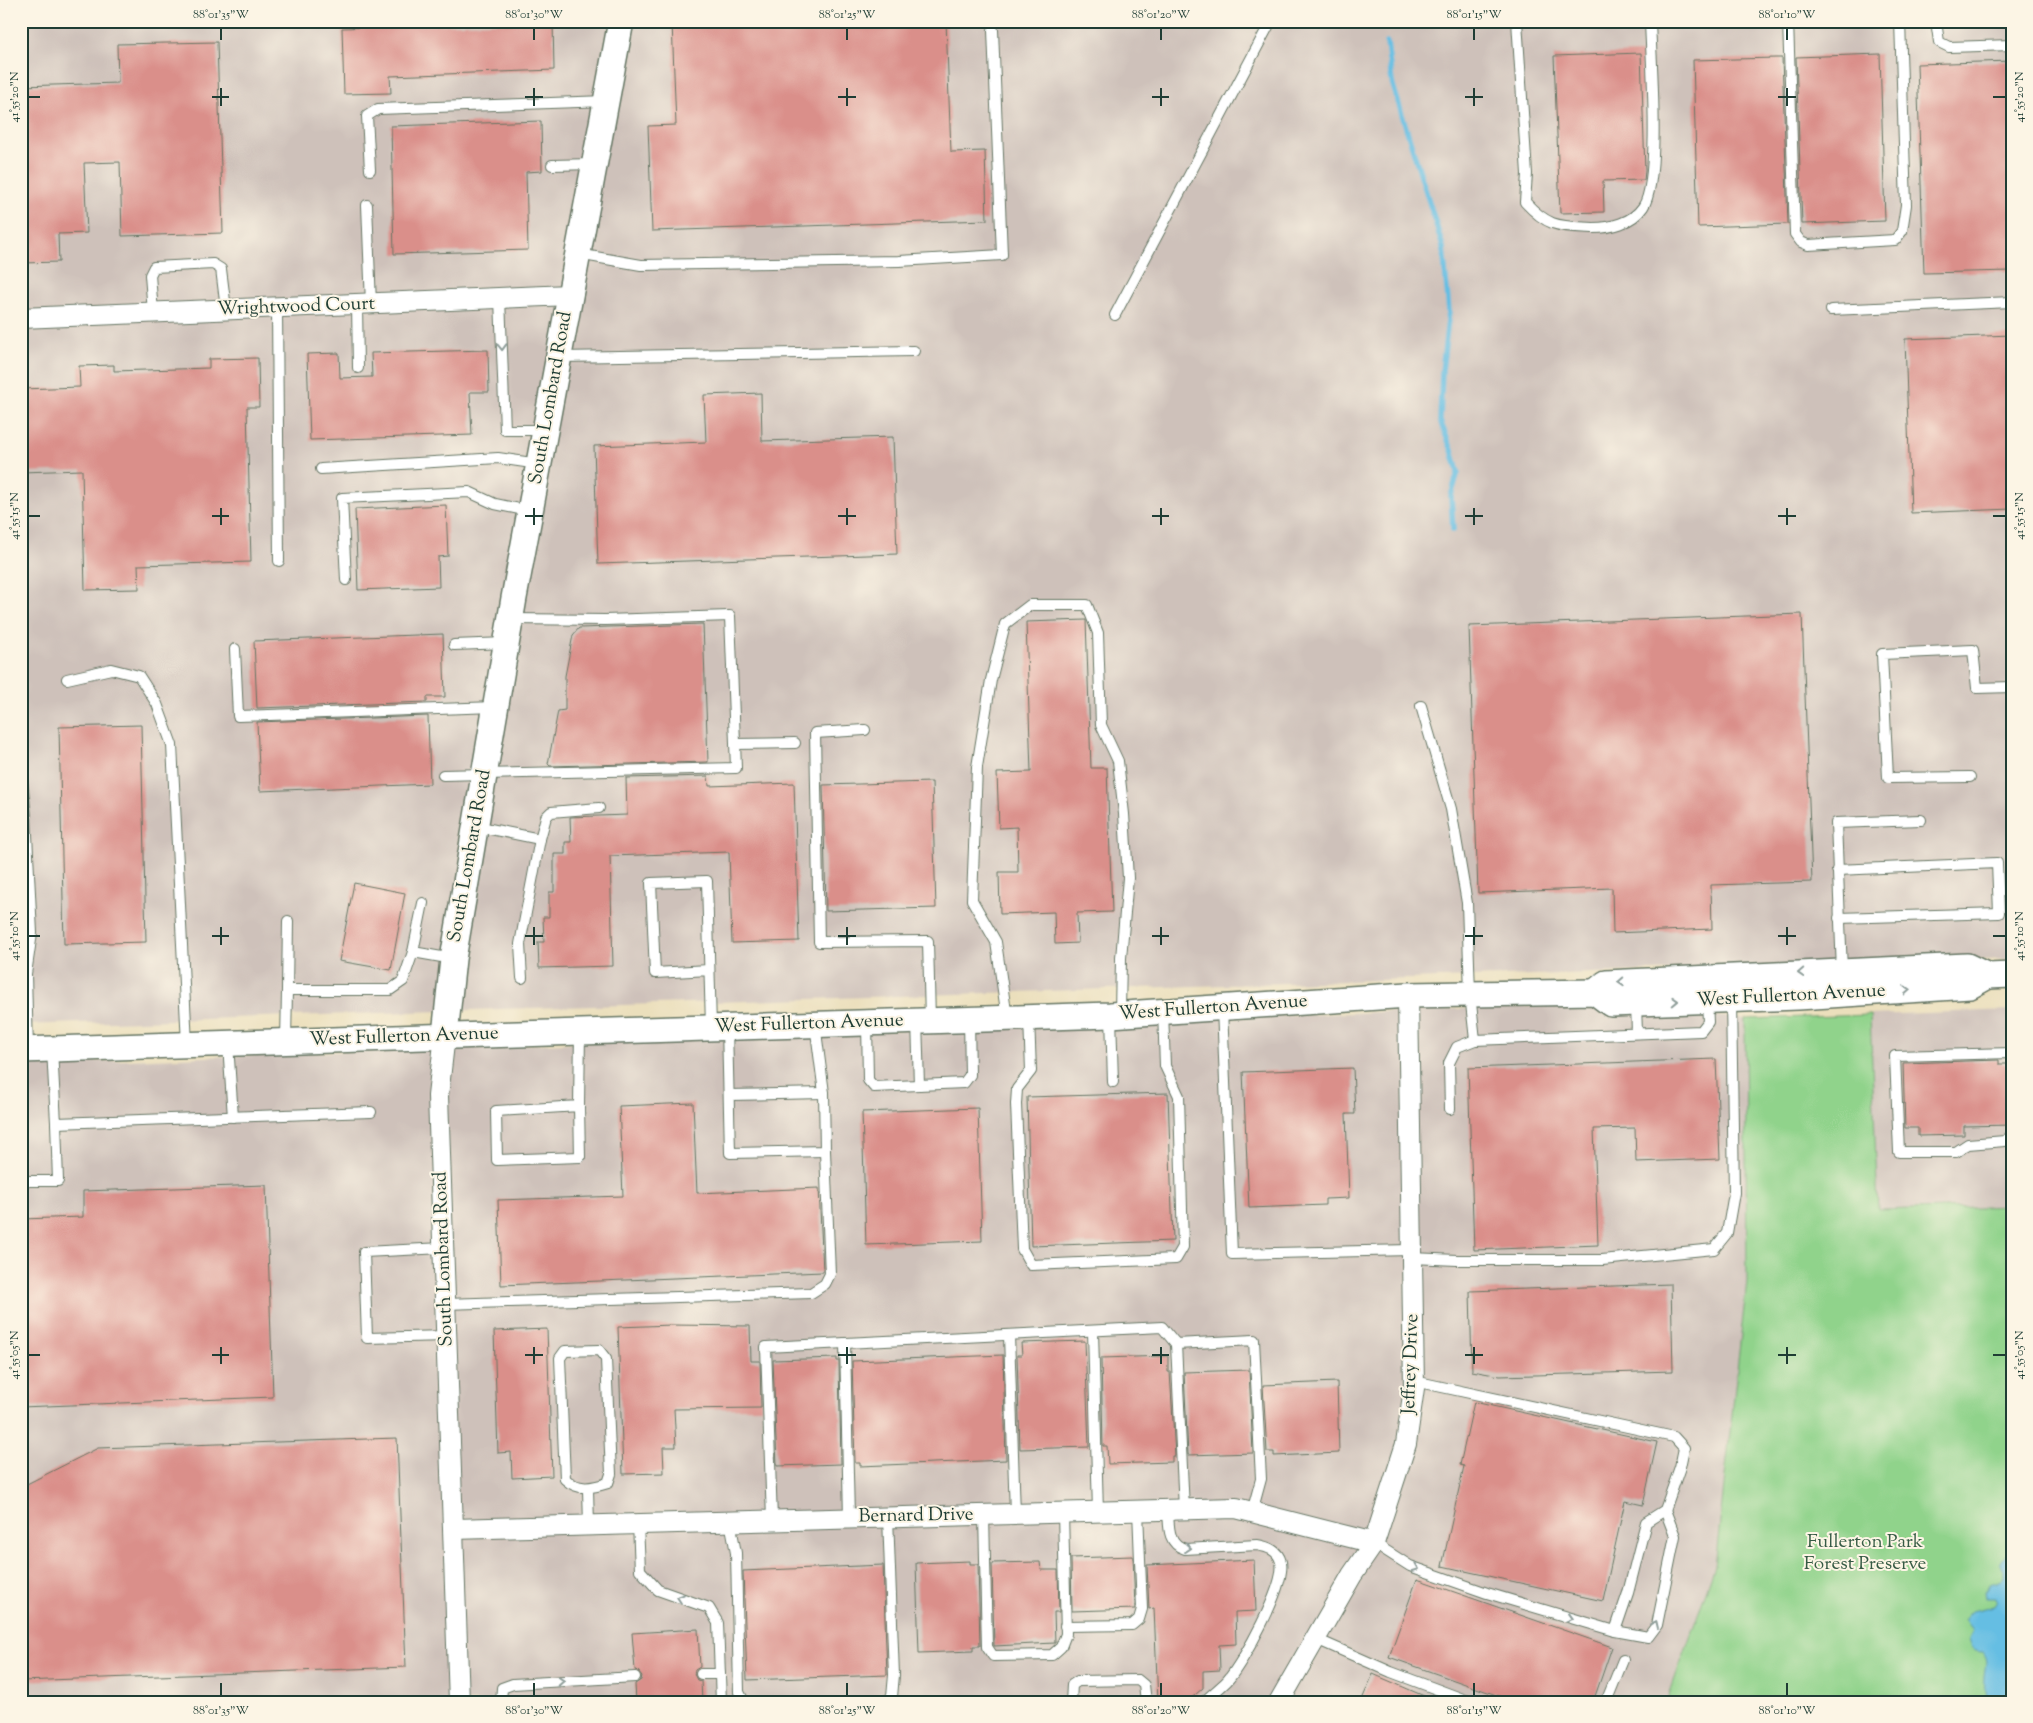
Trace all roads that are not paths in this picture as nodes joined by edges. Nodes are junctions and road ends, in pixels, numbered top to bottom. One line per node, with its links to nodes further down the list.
1 (622, 21): 10 (street, South Lombard Road)
2 (1271, 21): 24 (lane)
3 (1517, 21): 4 (lane)
4 (1650, 21)
5 (1788, 21): 6 (lane)
6 (1900, 21)
7 (1936, 21): 9 (lane)
8 (993, 30): 15 (lane)
9 (2012, 46)
10 (606, 101): 11 (street, South Lombard Road); 13 (lane)
11 (595, 164): 12 (lane); 15 (street, South Lombard Road)
12 (552, 165)
13 (370, 170)
14 (366, 205): 19 (lane)
15 (578, 254): 16 (street, South Lombard Road)
16 (570, 296): 17 (street, Wrightwood Court); 27 (street, South Lombard Road)
17 (500, 298): 19 (street, Wrightwood Court); 29 (lane, one-way to 29)
18 (2012, 302): 22 (lane)
19 (364, 304): 20 (street, Wrightwood Court); 28 (lane)
20 (277, 307): 21 (street, Wrightwood Court); 33 (lane)
21 (226, 309): 23 (street, Wrightwood Court); 23 (lane)
22 (1831, 310)
23 (153, 312): 25 (street, Wrightwood Court)
24 (1116, 315)
25 (21, 318)
26 (914, 351): 27 (lane)
27 (559, 357): 29 (street, South Lombard Road)
28 (358, 368)
29 (545, 430): 30 (street, South Lombard Road)
30 (539, 464): 31 (lane); 32 (street, South Lombard Road)
31 (321, 469)
32 (530, 511): 34 (lane); 35 (street, South Lombard Road)
33 (279, 561)
34 (346, 580)
35 (509, 631): 36 (lane); 41 (street, South Lombard Road); 44 (lane)
36 (454, 645)
37 (235, 648): 41 (lane)
38 (67, 679): 84 (lane)
39 (2012, 688): 48 (lane)
40 (1421, 706): 65 (lane)
41 (496, 707): 47 (street, South Lombard Road)
42 (865, 730): 74 (lane)
43 (795, 743): 44 (lane)
44 (735, 744): 47 (lane)
45 (21, 772): 85 (lane)
46 (443, 774): 47 (lane)
47 (484, 774): 51 (street, South Lombard Road)
48 (1970, 777)
49 (599, 808): 52 (lane)
50 (1921, 820): 53 (lane)
51 (476, 826): 52 (lane); 58 (street, South Lombard Road)
52 (540, 839): 62 (lane)
53 (1837, 870): 55 (lane); 55 (lane)
54 (423, 904): 57 (lane)
55 (1839, 918): 60 (lane)
56 (288, 921): 63 (lane)
57 (413, 952): 58 (lane); 63 (lane)
58 (453, 959): 80 (street, South Lombard Road)
59 (709, 970): 59 (lane); 77 (lane)
60 (1842, 971): 61 (street, West Fullerton Avenue); 64 (street, West Fullerton Avenue, one-way to 64)
61 (2000, 975): 67 (street, West Fullerton Avenue, one-way to 61)
62 (522, 978)
63 (287, 990): 82 (lane)
64 (1596, 992): 65 (street, West Fullerton Avenue); 68 (street, West Fullerton Avenue)
65 (1470, 994): 66 (street, West Fullerton Avenue); 81 (lane)
66 (1408, 995): 69 (street, West Fullerton Avenue); 100 (street, Jeffrey Drive)
67 (1719, 1000): 68 (street, West Fullerton Avenue, one-way to 67); 79 (lane); 100 (lane)
68 (1636, 1003): 79 (lane)
69 (1222, 1007): 70 (street, West Fullerton Avenue); 100 (lane)
70 (1163, 1011): 71 (street, West Fullerton Avenue); 72 (lane)
71 (1115, 1014): 72 (street, West Fullerton Avenue); 72 (lane); 87 (lane)
72 (1018, 1017): 73 (street, West Fullerton Avenue)
73 (969, 1019): 74 (street, West Fullerton Avenue); 88 (lane)
74 (924, 1020): 75 (street, West Fullerton Avenue); 88 (lane)
75 (867, 1022): 76 (street, West Fullerton Avenue); 88 (lane)
76 (814, 1024): 77 (street, West Fullerton Avenue); 89 (lane)
77 (719, 1027): 78 (street, West Fullerton Avenue); 90 (lane)
78 (580, 1031): 80 (street, West Fullerton Avenue); 91 (lane)
79 (1637, 1033): 81 (lane)
80 (445, 1035): 82 (street, West Fullerton Avenue); 99 (street, South Lombard Road)
81 (1475, 1040): 92 (lane)
82 (286, 1041): 83 (street, West Fullerton Avenue)
83 (228, 1043): 84 (street, West Fullerton Avenue); 94 (lane)
84 (186, 1044): 85 (street, West Fullerton Avenue)
85 (34, 1049): 95 (lane)
86 (2012, 1052): 96 (lane)
87 (1112, 1082)
88 (919, 1085)
89 (824, 1094): 90 (lane); 97 (lane)
90 (729, 1095): 97 (lane)
91 (579, 1106): 91 (lane)
92 (1450, 1109)
93 (372, 1112): 94 (lane)
94 (232, 1117): 95 (lane)
95 (56, 1123): 98 (lane)
96 (2012, 1135)
97 (825, 1151): 101 (lane)
98 (21, 1181)
99 (443, 1248): 101 (street, South Lombard Road); 104 (lane)
100 (1411, 1254): 107 (street, Jeffrey Drive)
101 (446, 1304): 104 (street, South Lombard Road)
102 (1093, 1330): 103 (lane); 106 (lane); 112 (lane)
103 (1009, 1335): 105 (lane); 115 (lane)
104 (447, 1336): 123 (street, South Lombard Road)
105 (845, 1343): 118 (lane); 119 (lane)
106 (1176, 1344): 109 (lane); 113 (lane)
107 (1414, 1381): 110 (lane); 124 (street, Jeffrey Drive)
108 (588, 1489): 108 (lane); 122 (lane)
109 (1176, 1510): 111 (street, Bernard Drive); 113 (street, Bernard Drive); 139 (lane, one-way to 139)
110 (1665, 1510): 126 (lane); 126 (lane, one-way to 110)
111 (1138, 1511): 112 (street, Bernard Drive); 125 (lane)
112 (1098, 1512): 114 (street, Bernard Drive)
113 (1252, 1512): 124 (street, Bernard Drive)
114 (1063, 1513): 115 (street, Bernard Drive); 125 (lane)
115 (1015, 1514): 116 (street, Bernard Drive)
116 (984, 1515): 117 (street, Bernard Drive); 125 (lane)
117 (888, 1517): 118 (street, Bernard Drive); 136 (lane)
118 (850, 1518): 119 (street, Bernard Drive)
119 (772, 1520): 120 (street, Bernard Drive)
120 (730, 1522): 121 (street, Bernard Drive); 135 (lane)
121 (638, 1524): 122 (street, Bernard Drive); 130 (lane, one-way to 121)
122 (589, 1525): 123 (street, Bernard Drive)
123 (454, 1529): 132 (street, South Lombard Road)
124 (1374, 1543): 126 (lane, one-way to 126); 127 (street, Jeffrey Drive)
125 (1065, 1626)
126 (1615, 1631)
127 (1316, 1639): 140 (street, Jeffrey Drive); 141 (lane)
128 (1622, 1660): 142 (lane)
129 (701, 1674): 130 (lane)
130 (720, 1674): 134 (lane)
131 (635, 1677): 133 (lane, one-way to 131)
132 (459, 1702)
133 (502, 1702)
134 (721, 1702)
135 (744, 1702)
136 (879, 1702)
137 (1071, 1702): 138 (lane)
138 (1146, 1702)
139 (1204, 1702)
140 (1279, 1702)
141 (1471, 1702)
142 (1606, 1702)

